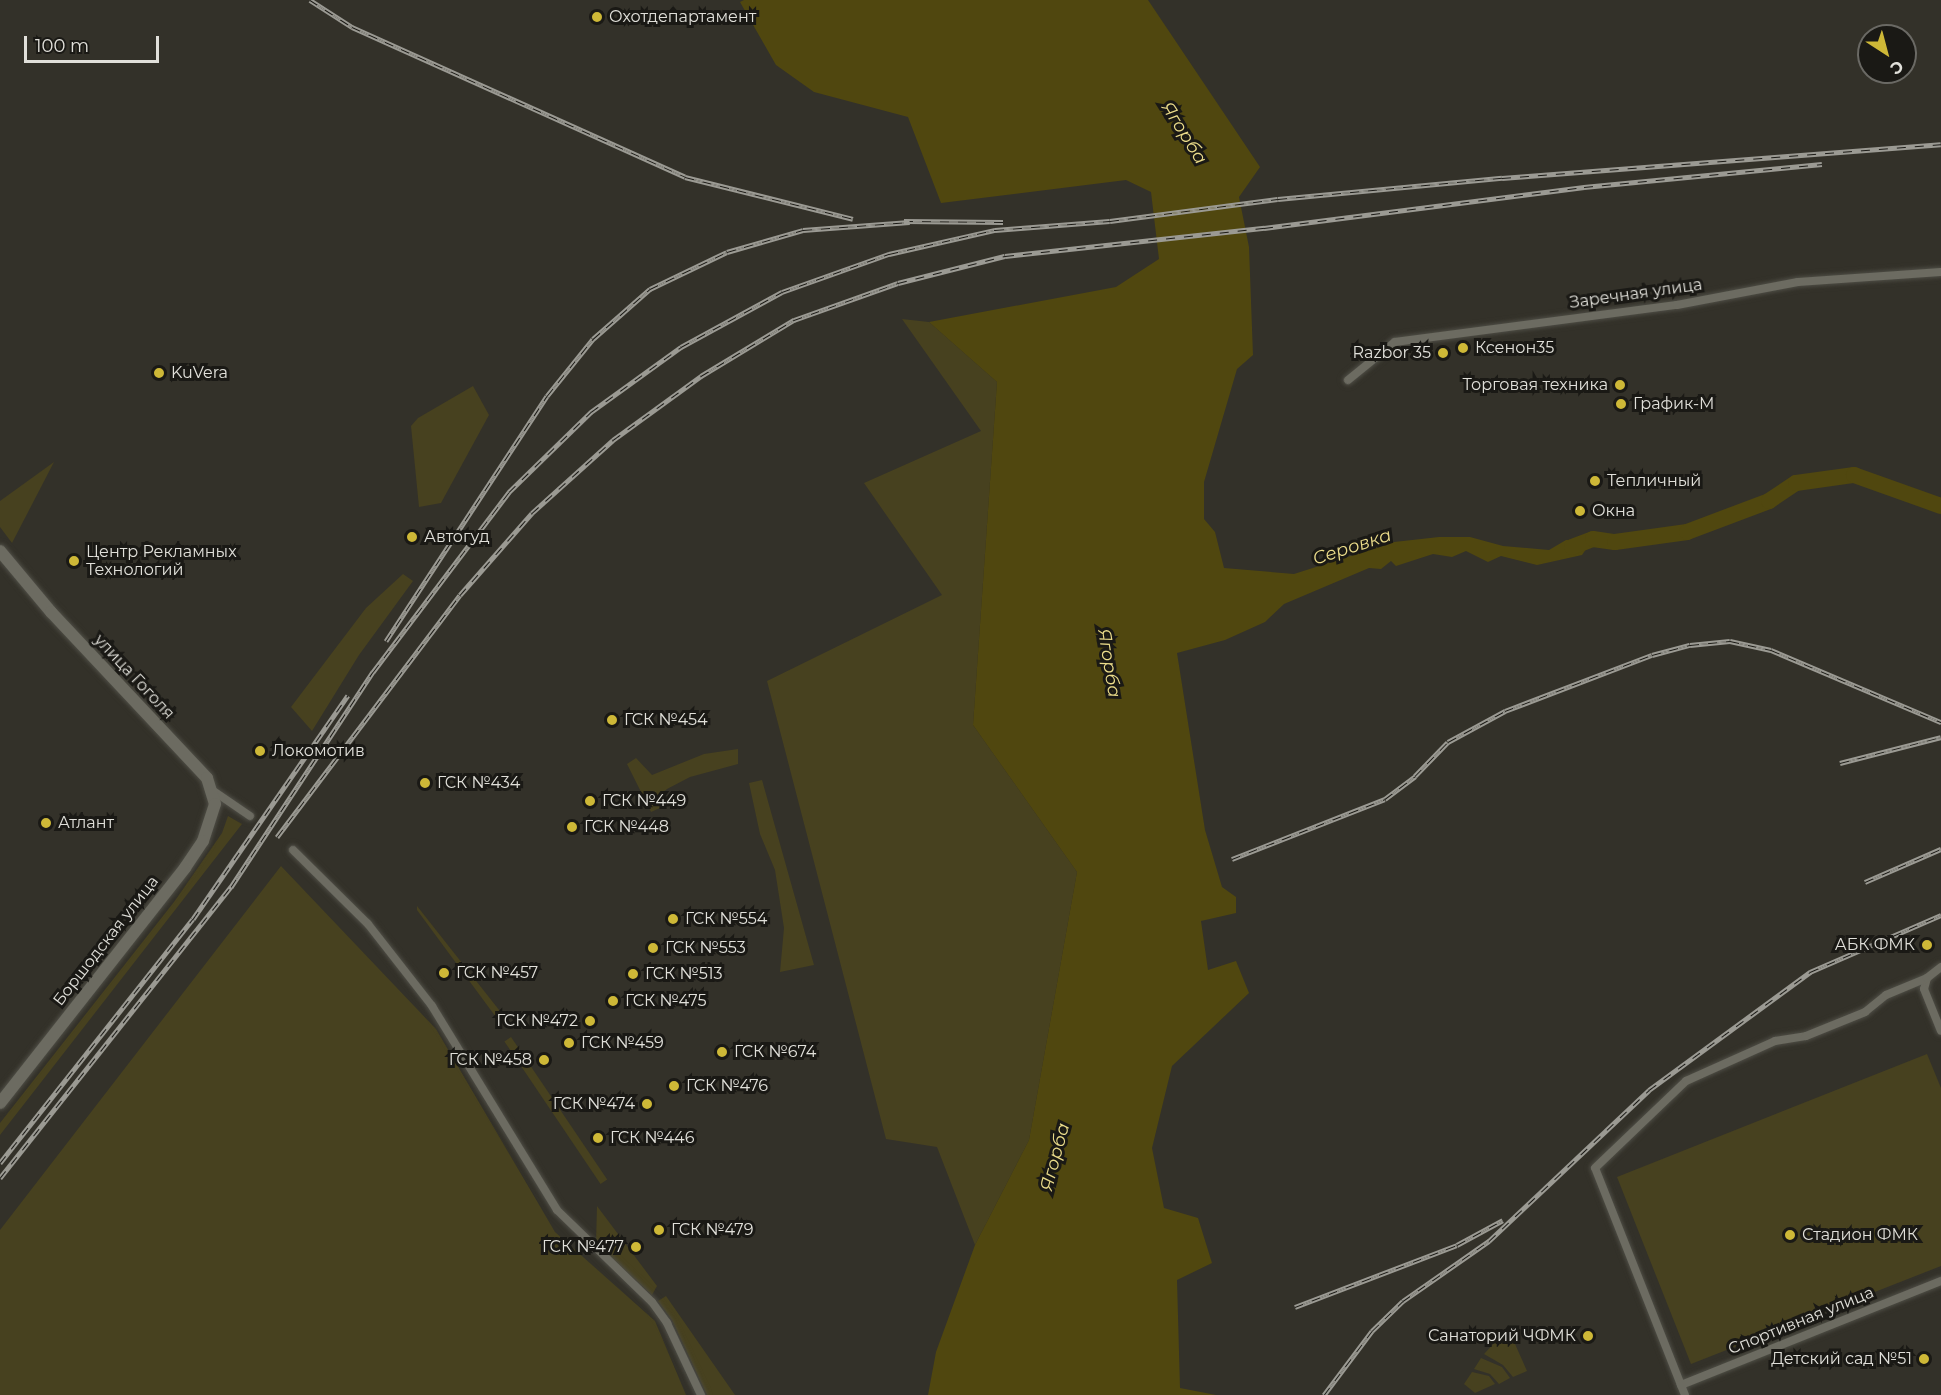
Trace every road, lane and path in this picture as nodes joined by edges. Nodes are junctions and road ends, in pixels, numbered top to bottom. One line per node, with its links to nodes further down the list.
1 (1941, 272): 2 (street, Заречная улица)
2 (1348, 380)
3 (0, 552): 4 (street, улица Гоголя)
4 (212, 790): 5 (street, улица Гоголя); 10 (street, Боршодская улица)
5 (250, 816)
6 (293, 850): 13 (street)
7 (1941, 967): 8 (street)
8 (1927, 978): 9 (street); 12 (street)
9 (1941, 1031)
10 (0, 1103)
11 (1941, 1281): 12 (street, Спортивная улица)
12 (1681, 1385): 14 (street)
13 (701, 1395)
14 (1685, 1395)

